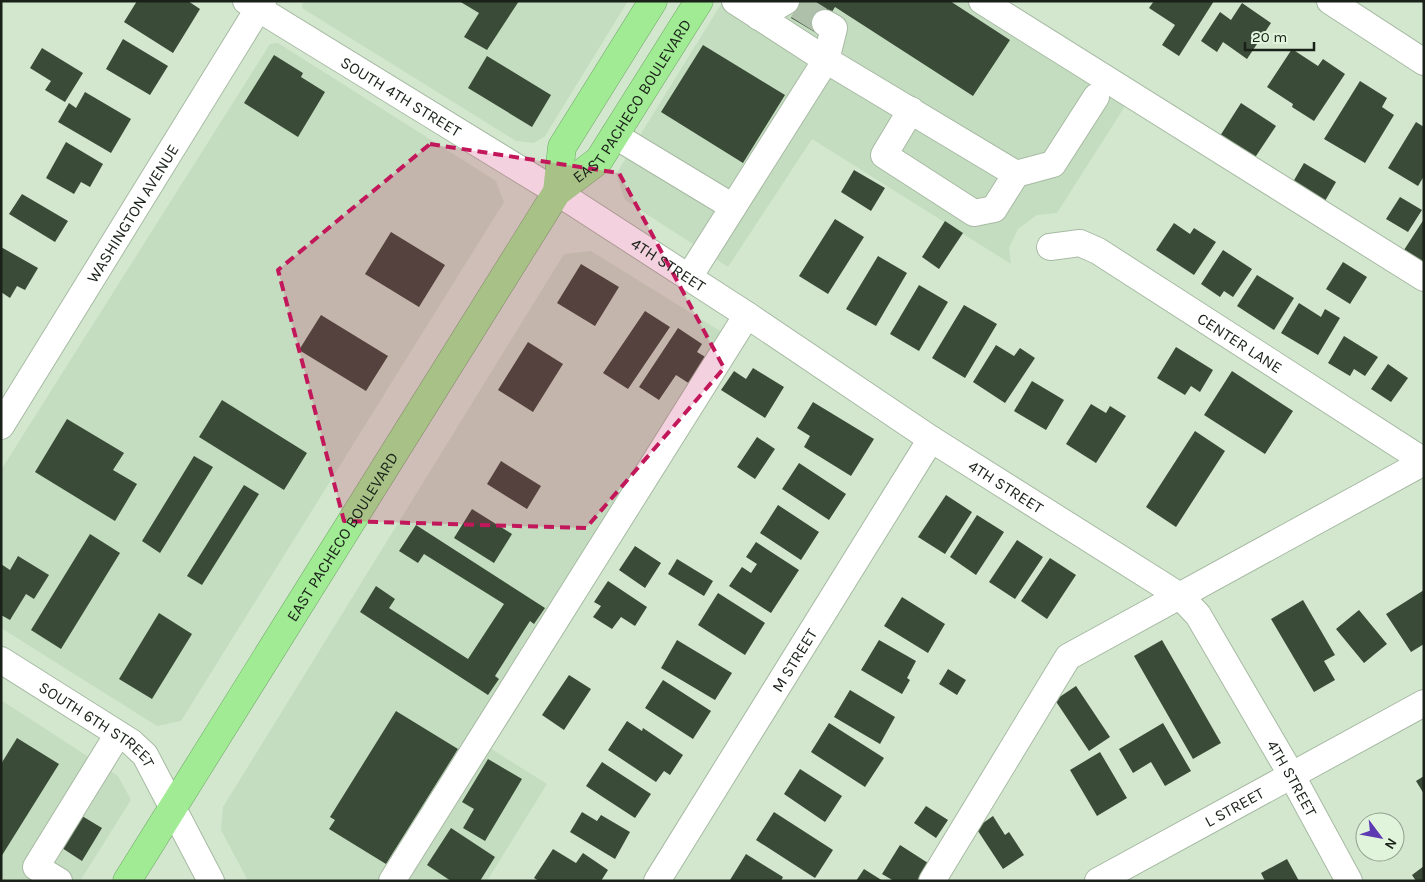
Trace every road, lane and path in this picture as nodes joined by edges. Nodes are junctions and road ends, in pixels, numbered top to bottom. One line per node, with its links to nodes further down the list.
1 (653, 1): 18 (highway, EAST PACHECO BOULEVARD)
2 (677, 1): 13 (highway)
3 (699, 1): 13 (highway, EAST PACHECO BOULEVARD)
4 (734, 1): 9 (street)
5 (982, 1): 22 (street)
6 (1330, 1): 12 (street)
7 (792, 3): 9 (street)
8 (256, 4): 18 (street, SOUTH 4TH STREET); 24 (street, WASHINGTON AVENUE)
9 (759, 17): 11 (street)
10 (825, 23): 11 (street)
11 (826, 60): 15 (street); 19 (street)
12 (1424, 62)
13 (654, 72): 16 (highway, EAST PACHECO BOULEVARD)
14 (1096, 97): 17 (street)
15 (911, 110): 17 (street); 17 (street)
16 (614, 135): 18 (highway, EAST PACHECO BOULEVARD); 19 (street)
17 (1016, 174)
18 (557, 192): 21 (street, 4TH STREET); 32 (highway, EAST PACHECO BOULEVARD)
19 (733, 207): 21 (street)
20 (1050, 247): 26 (street, CENTER LANE)
21 (689, 278): 23 (street, 4TH STREET)
22 (1424, 278)
23 (747, 315): 25 (street, 4TH STREET); 36 (street)
24 (1, 426)
25 (931, 439): 27 (street, 4TH STREET); 37 (street, M STREET)
26 (1424, 462): 27 (street)
27 (1180, 596): 31 (street, 4TH STREET); 38 (street)
28 (1, 660): 30 (street, SOUTH 6TH STREET)
29 (1424, 703): 31 (street, L STREET)
30 (118, 734): 32 (street, SOUTH 6TH STREET); 33 (street)
31 (1292, 776): 39 (street, L STREET); 40 (street, 4TH STREET)
32 (172, 808): 34 (highway, EAST PACHECO BOULEVARD); 35 (street, SOUTH 6TH STREET)
33 (59, 881)
34 (127, 881)
35 (211, 881)
36 (392, 881)
37 (657, 881)
38 (932, 881)
39 (1098, 881)
40 (1349, 881)

